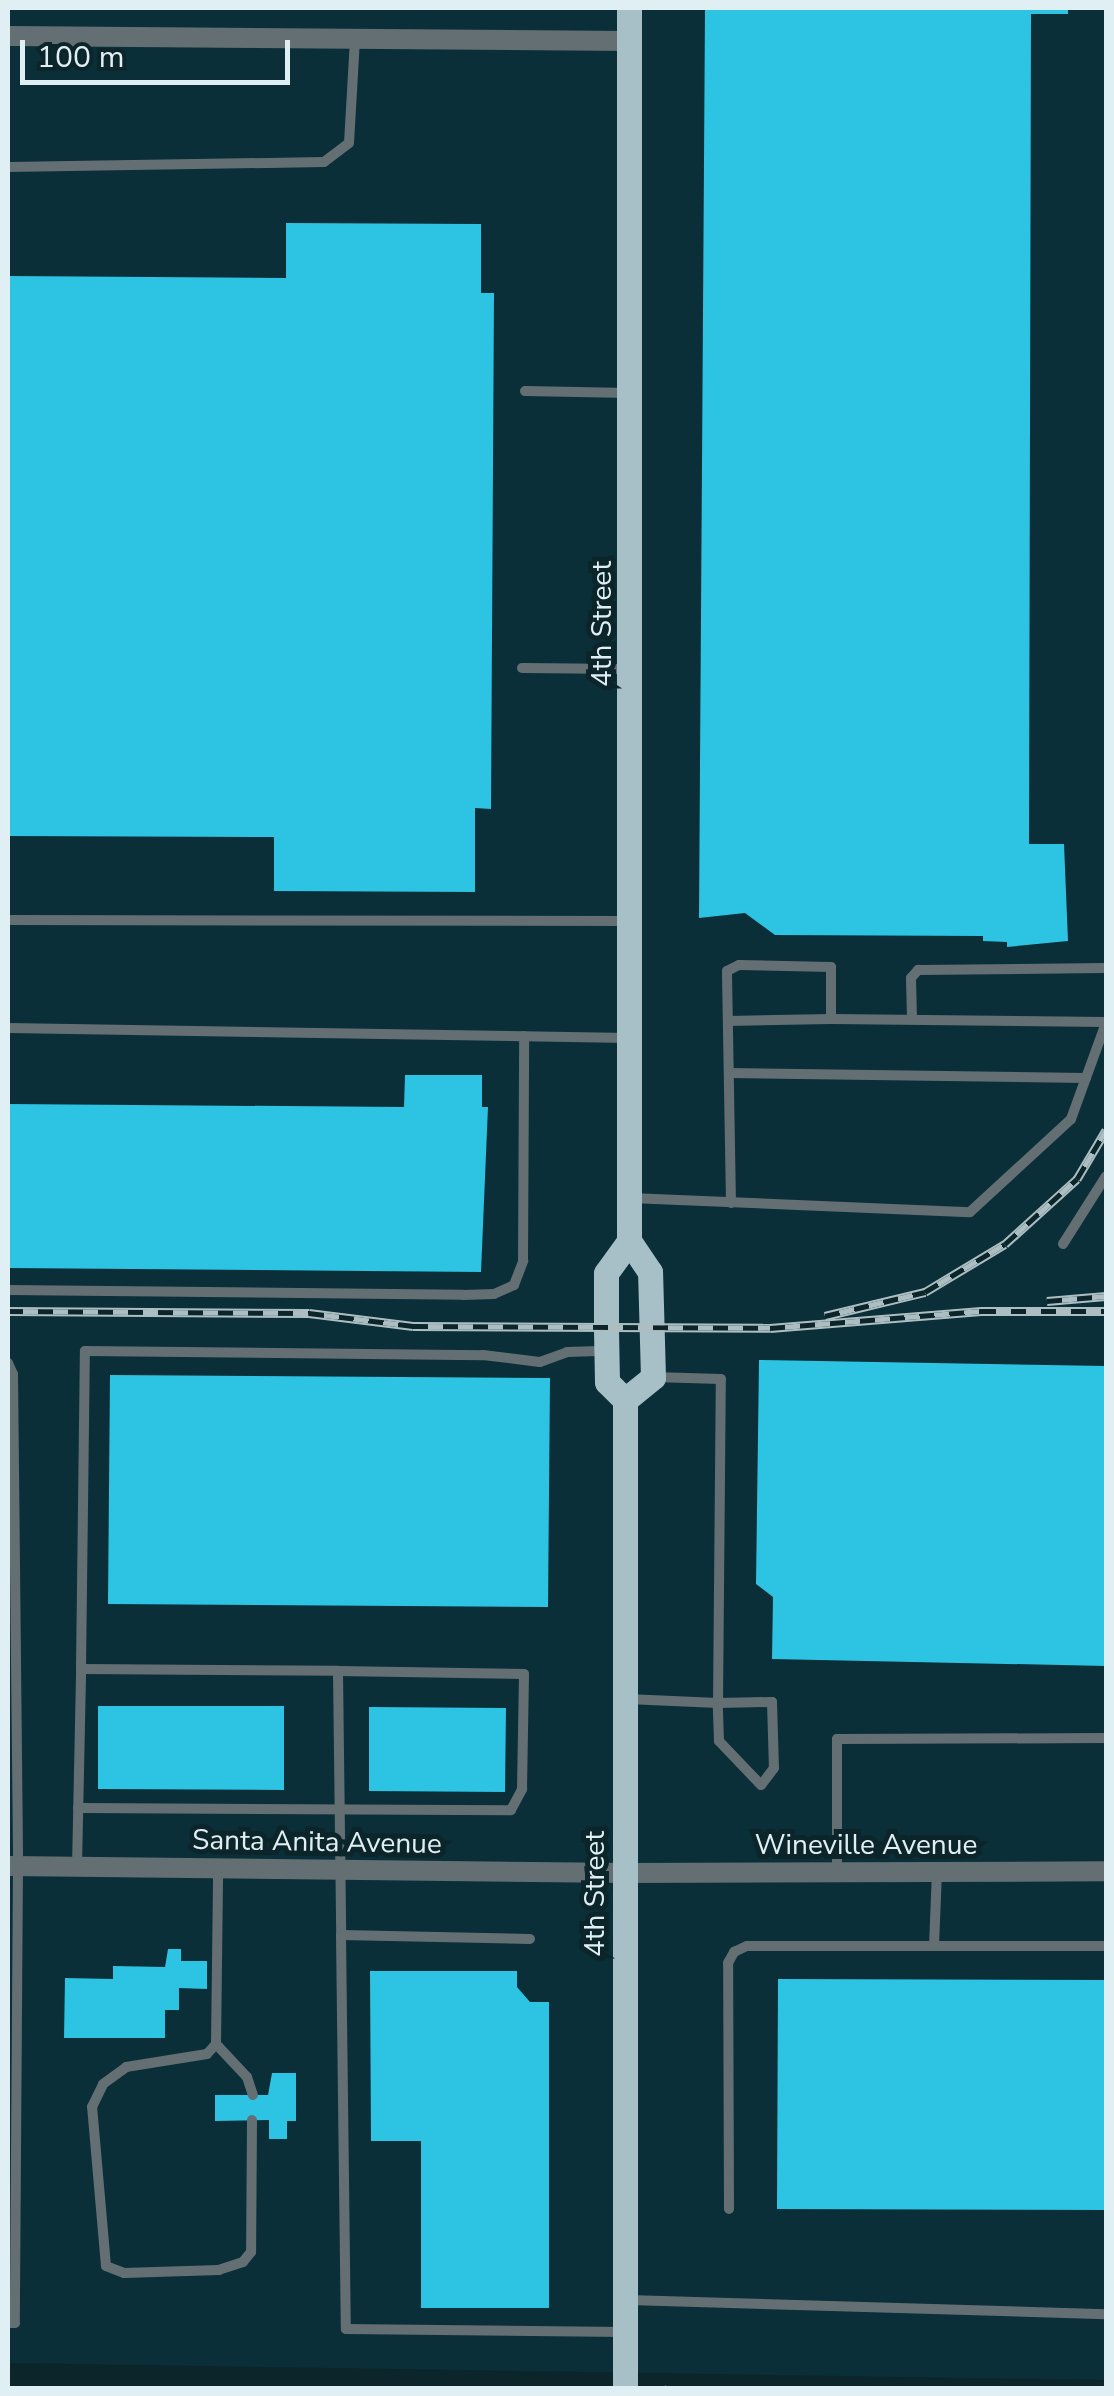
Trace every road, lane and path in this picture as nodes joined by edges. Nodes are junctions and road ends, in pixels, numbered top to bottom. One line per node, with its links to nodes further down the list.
1 (629, 8): 4 (main road, 4th Street)
2 (8, 36): 3 (street)
3 (355, 37): 4 (street); 5 (lane)
4 (629, 41): 7 (main road, 4th Street)
5 (8, 166)
6 (524, 392): 7 (lane)
7 (632, 393): 9 (main road, 4th Street)
8 (522, 668): 9 (lane)
9 (631, 669): 11 (main road, 4th Street)
10 (8, 920): 11 (lane)
11 (630, 921): 19 (main road, 4th Street)
12 (1106, 968): 14 (lane)
13 (831, 1019): 14 (lane); 15 (lane); 15 (lane)
14 (912, 1019): 16 (lane)
15 (728, 1021): 20 (lane)
16 (1106, 1022): 21 (lane)
17 (8, 1028): 18 (lane)
18 (524, 1036): 19 (lane); 27 (lane)
19 (630, 1038): 23 (main road, 4th Street)
20 (729, 1074): 21 (lane); 24 (lane)
21 (1086, 1078): 24 (lane)
22 (1106, 1176): 26 (lane)
23 (629, 1198): 24 (lane); 25 (main road, 4th Street)
24 (731, 1202)
25 (629, 1240): 28 (main road, 4th Street); 30 (main road, 4th Street)
26 (1064, 1244)
27 (8, 1290)
28 (606, 1351): 31 (main road, 4th Street); 32 (lane)
29 (8, 1363): 39 (lane)
30 (653, 1377): 31 (main road); 35 (lane)
31 (625, 1400): 34 (main road, 4th Street)
32 (81, 1670): 33 (lane); 37 (lane)
33 (338, 1672): 38 (lane); 38 (lane)
34 (626, 1699): 35 (lane); 46 (main road, 4th Street)
35 (718, 1702): 35 (lane)
36 (1106, 1738): 44 (lane)
37 (78, 1808): 38 (lane); 40 (lane)
38 (338, 1809): 42 (lane)
39 (13, 1866): 40 (street, Santa Anita Avenue); 57 (lane)
40 (77, 1867): 41 (street, Santa Anita Avenue)
41 (218, 1868): 42 (street, Santa Anita Avenue); 51 (lane)
42 (338, 1870): 46 (street, Santa Anita Avenue); 47 (lane)
43 (1106, 1871): 45 (street, Wineville Avenue)
44 (837, 1872): 45 (street, Wineville Avenue); 46 (street, Wineville Avenue)
45 (937, 1872): 49 (lane)
46 (625, 1873): 55 (main road, 4th Street)
47 (340, 1936): 48 (lane); 58 (lane)
48 (530, 1939)
49 (934, 1946): 50 (lane); 54 (lane)
50 (1106, 1946)
51 (216, 2044): 52 (lane); 53 (lane)
52 (253, 2095)
53 (252, 2120)
54 (729, 2209)
55 (625, 2300): 56 (lane); 58 (main road, 4th Street)
56 (1106, 2314)
57 (8, 2322)
58 (625, 2332): 59 (main road, 4th Street)
59 (625, 2380)

